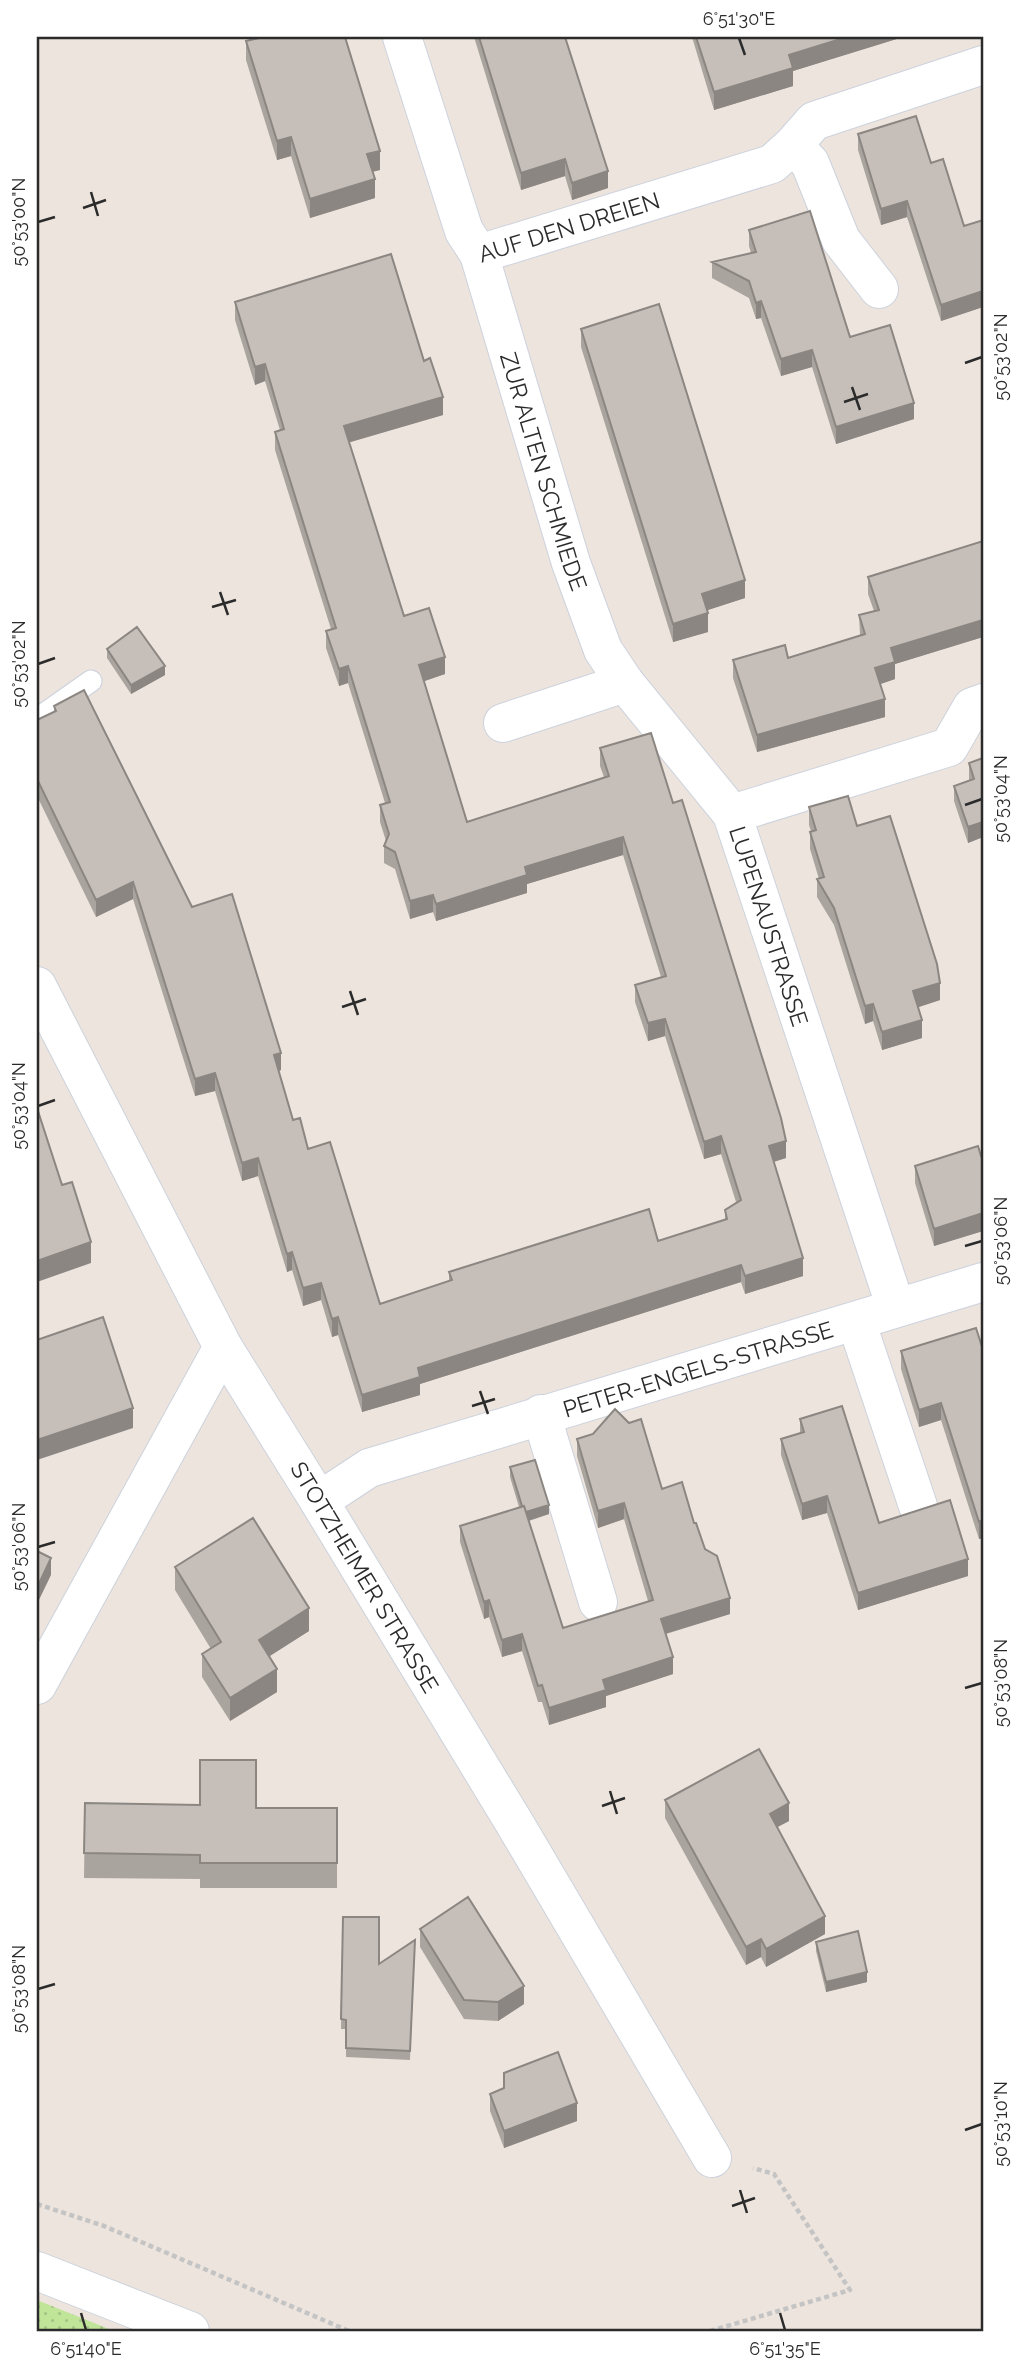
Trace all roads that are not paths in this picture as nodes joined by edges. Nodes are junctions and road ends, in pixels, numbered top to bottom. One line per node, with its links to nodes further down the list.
1 (402, 37): 4 (street, AUF DEN DREIEN)
2 (983, 65): 3 (street, AUF DEN DREIEN)
3 (793, 145): 4 (street, AUF DEN DREIEN); 5 (street)
4 (479, 254): 7 (street, ZUR ALTEN SCHMIEDE)
5 (879, 289)
6 (90, 681): 9 (lane)
7 (625, 683): 10 (street); 11 (street, ZUR ALTEN SCHMIEDE)
8 (983, 703): 11 (street, LUPENAUSTRASSE)
9 (37, 719)
10 (503, 723)
11 (732, 814): 14 (street, LUPENAUSTRASSE)
12 (37, 986): 16 (street, STOTZHEIMER STRASSE)
13 (983, 1282): 14 (street, PETER-ENGELS-STRASSE)
14 (896, 1308): 15 (street, PETER-ENGELS-STRASSE)
15 (856, 1321): 17 (street, PETER-ENGELS-STRASSE); 19 (street, PETER-ENGELS-STRASSE)
16 (223, 1347): 18 (street, STOTZHEIMER STRASSE); 21 (street)
17 (541, 1414): 18 (street, PETER-ENGELS-STRASSE); 20 (street, PETER-ENGELS-STRASSE)
18 (319, 1501): 22 (street, STOTZHEIMER STRASSE)
19 (918, 1506)
20 (598, 1602)
21 (37, 1685)
22 (712, 2158)
23 (37, 2271): 24 (street)
24 (190, 2331)

